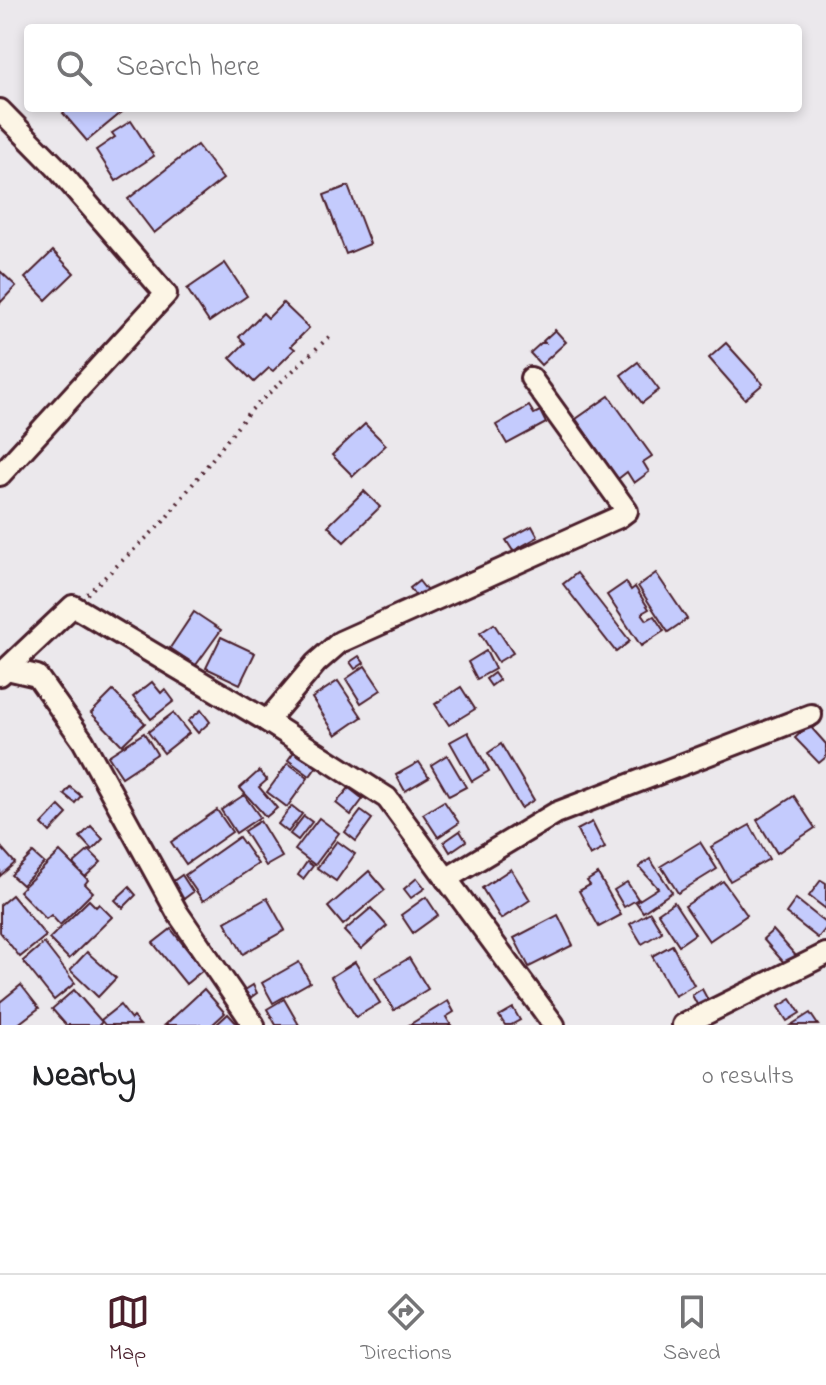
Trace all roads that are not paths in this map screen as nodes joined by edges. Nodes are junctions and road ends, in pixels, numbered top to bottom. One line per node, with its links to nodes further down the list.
1 (1, 115): 3 (street)
2 (531, 378): 6 (street)
3 (0, 475)
4 (3, 672): 6 (street); 9 (street)
5 (811, 715): 7 (street)
6 (267, 721): 7 (street)
7 (446, 879): 10 (street)
8 (826, 954): 11 (street)
9 (254, 1025)
10 (554, 1025)
11 (683, 1025)

